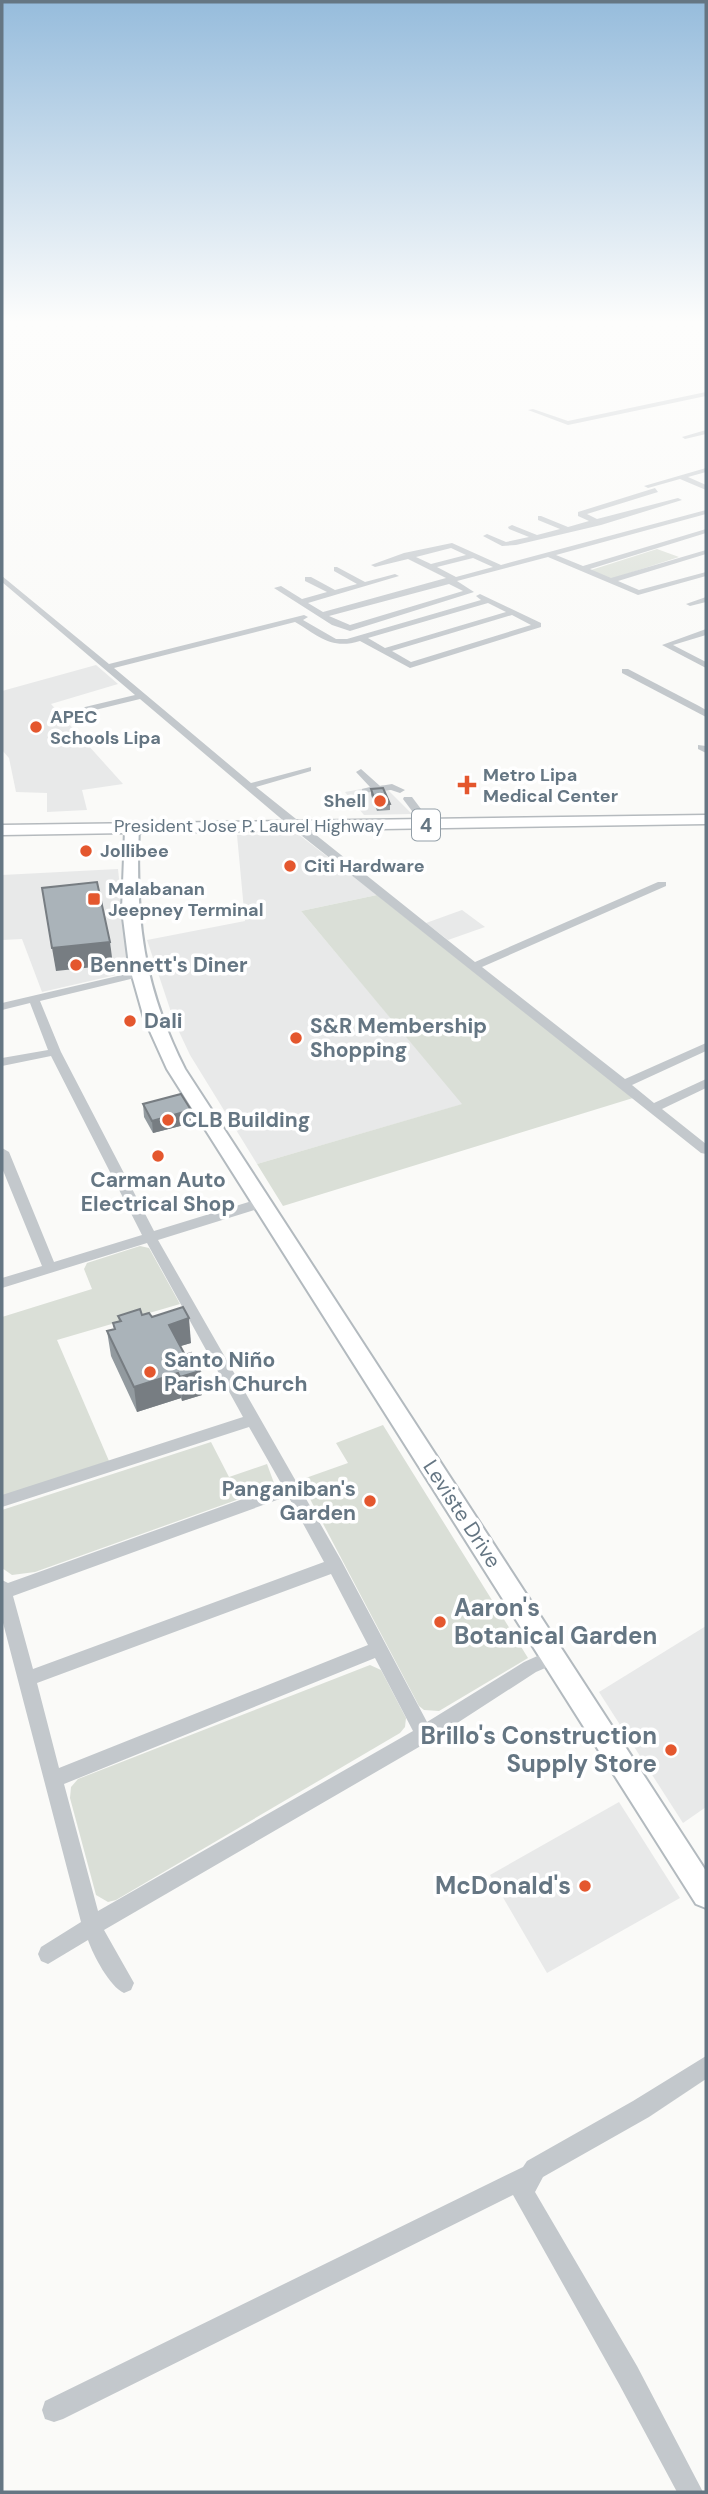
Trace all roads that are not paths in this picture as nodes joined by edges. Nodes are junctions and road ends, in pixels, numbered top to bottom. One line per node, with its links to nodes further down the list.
1 (706, 471): 2 (street)
2 (681, 477): 3 (street); 4 (street)
3 (706, 488)
4 (655, 491): 5 (street); 9 (street)
5 (678, 500): 6 (street); 8 (street)
6 (706, 512): 13 (street)
7 (541, 518): 11 (street)
8 (607, 520): 9 (street); 13 (street)
9 (598, 523): 11 (street)
10 (512, 527): 15 (street)
11 (569, 530): 15 (street)
12 (706, 531): 16 (street)
13 (631, 532): 16 (street); 18 (street)
14 (487, 536): 15 (street)
15 (537, 538)
16 (658, 546): 21 (street); 26 (street)
17 (706, 552): 21 (street)
18 (548, 554): 24 (street); 26 (street)
19 (407, 555): 20 (street); 23 (street); 28 (street)
20 (474, 555): 23 (street); 24 (street)
21 (688, 558): 22 (street); 32 (street)
22 (706, 566)
23 (430, 567): 31 (street)
24 (499, 567): 31 (street)
25 (337, 569): 33 (street)
26 (582, 569): 32 (street)
27 (706, 574): 32 (street)
28 (395, 576): 33 (street); 35 (street)
29 (2, 578): 49 (street)
30 (308, 579): 37 (street)
31 (451, 579): 35 (street); 36 (street)
32 (611, 581)
33 (365, 585): 37 (street)
34 (278, 588): 40 (street)
35 (418, 589): 43 (street)
36 (470, 592): 38 (street); 43 (street)
37 (334, 593): 40 (street)
38 (489, 600): 42 (street); 46 (street)
39 (705, 601): 41 (street)
40 (302, 602): 43 (street)
41 (690, 604)
42 (514, 612): 47 (street); 47 (street)
43 (321, 614): 44 (street)
44 (296, 619): 46 (street); 49 (street)
45 (706, 632): 48 (street)
46 (361, 638): 47 (street)
47 (384, 651)
48 (706, 665)
49 (107, 667): 51 (street)
50 (625, 671): 52 (street)
51 (142, 696): 53 (street); 56 (street)
52 (706, 714)
53 (84, 717)
54 (308, 769): 56 (street)
55 (361, 772): 57 (street)
56 (250, 786): 61 (street)
57 (377, 789): 58 (street); 60 (street)
58 (365, 791)
59 (706, 819): 60 (main road, President Jose P. Laurel Highway / 4)
60 (428, 825): 61 (main road, President Jose P. Laurel Highway / 4)
61 (296, 826): 62 (main road, President Jose P. Laurel Highway / 4); 65 (street)
62 (139, 827): 63 (main road, President Jose P. Laurel Highway / 4); 66 (main road, Leviste Drive); 75 (main road, Leviste Drive)
63 (2, 830)
64 (662, 884): 65 (street)
65 (475, 966): 73 (street)
66 (139, 975): 67 (street); 75 (main road, Leviste Drive)
67 (34, 999): 68 (street); 70 (street)
68 (2, 1006)
69 (706, 1047): 73 (street)
70 (55, 1052): 71 (street); 79 (street)
71 (2, 1062)
72 (706, 1083): 74 (street)
73 (625, 1084): 74 (street)
74 (654, 1108): 76 (street)
75 (218, 1133): 78 (main road, Leviste Drive)
76 (706, 1150)
77 (2, 1152): 80 (street)
78 (262, 1203): 79 (street); 88 (main road, Leviste Drive)
79 (150, 1237): 80 (street); 82 (street)
80 (50, 1269): 81 (street)
81 (2, 1283)
82 (252, 1420): 83 (street); 84 (street)
83 (292, 1488): 85 (street); 86 (street)
84 (2, 1502)
85 (335, 1565): 87 (street); 89 (street)
86 (2, 1590): 89 (street)
87 (378, 1649): 90 (street); 91 (street)
88 (553, 1657): 90 (street); 92 (main road, Leviste Drive)
89 (27, 1679): 91 (street)
90 (424, 1734): 93 (street)
91 (54, 1779): 93 (street)
92 (706, 1895)
93 (92, 1926): 94 (street); 95 (street)
94 (48, 1954)
95 (124, 1983)
96 (706, 2067): 97 (street)
97 (528, 2176): 98 (street); 99 (street)
98 (54, 2410)
99 (690, 2492)

